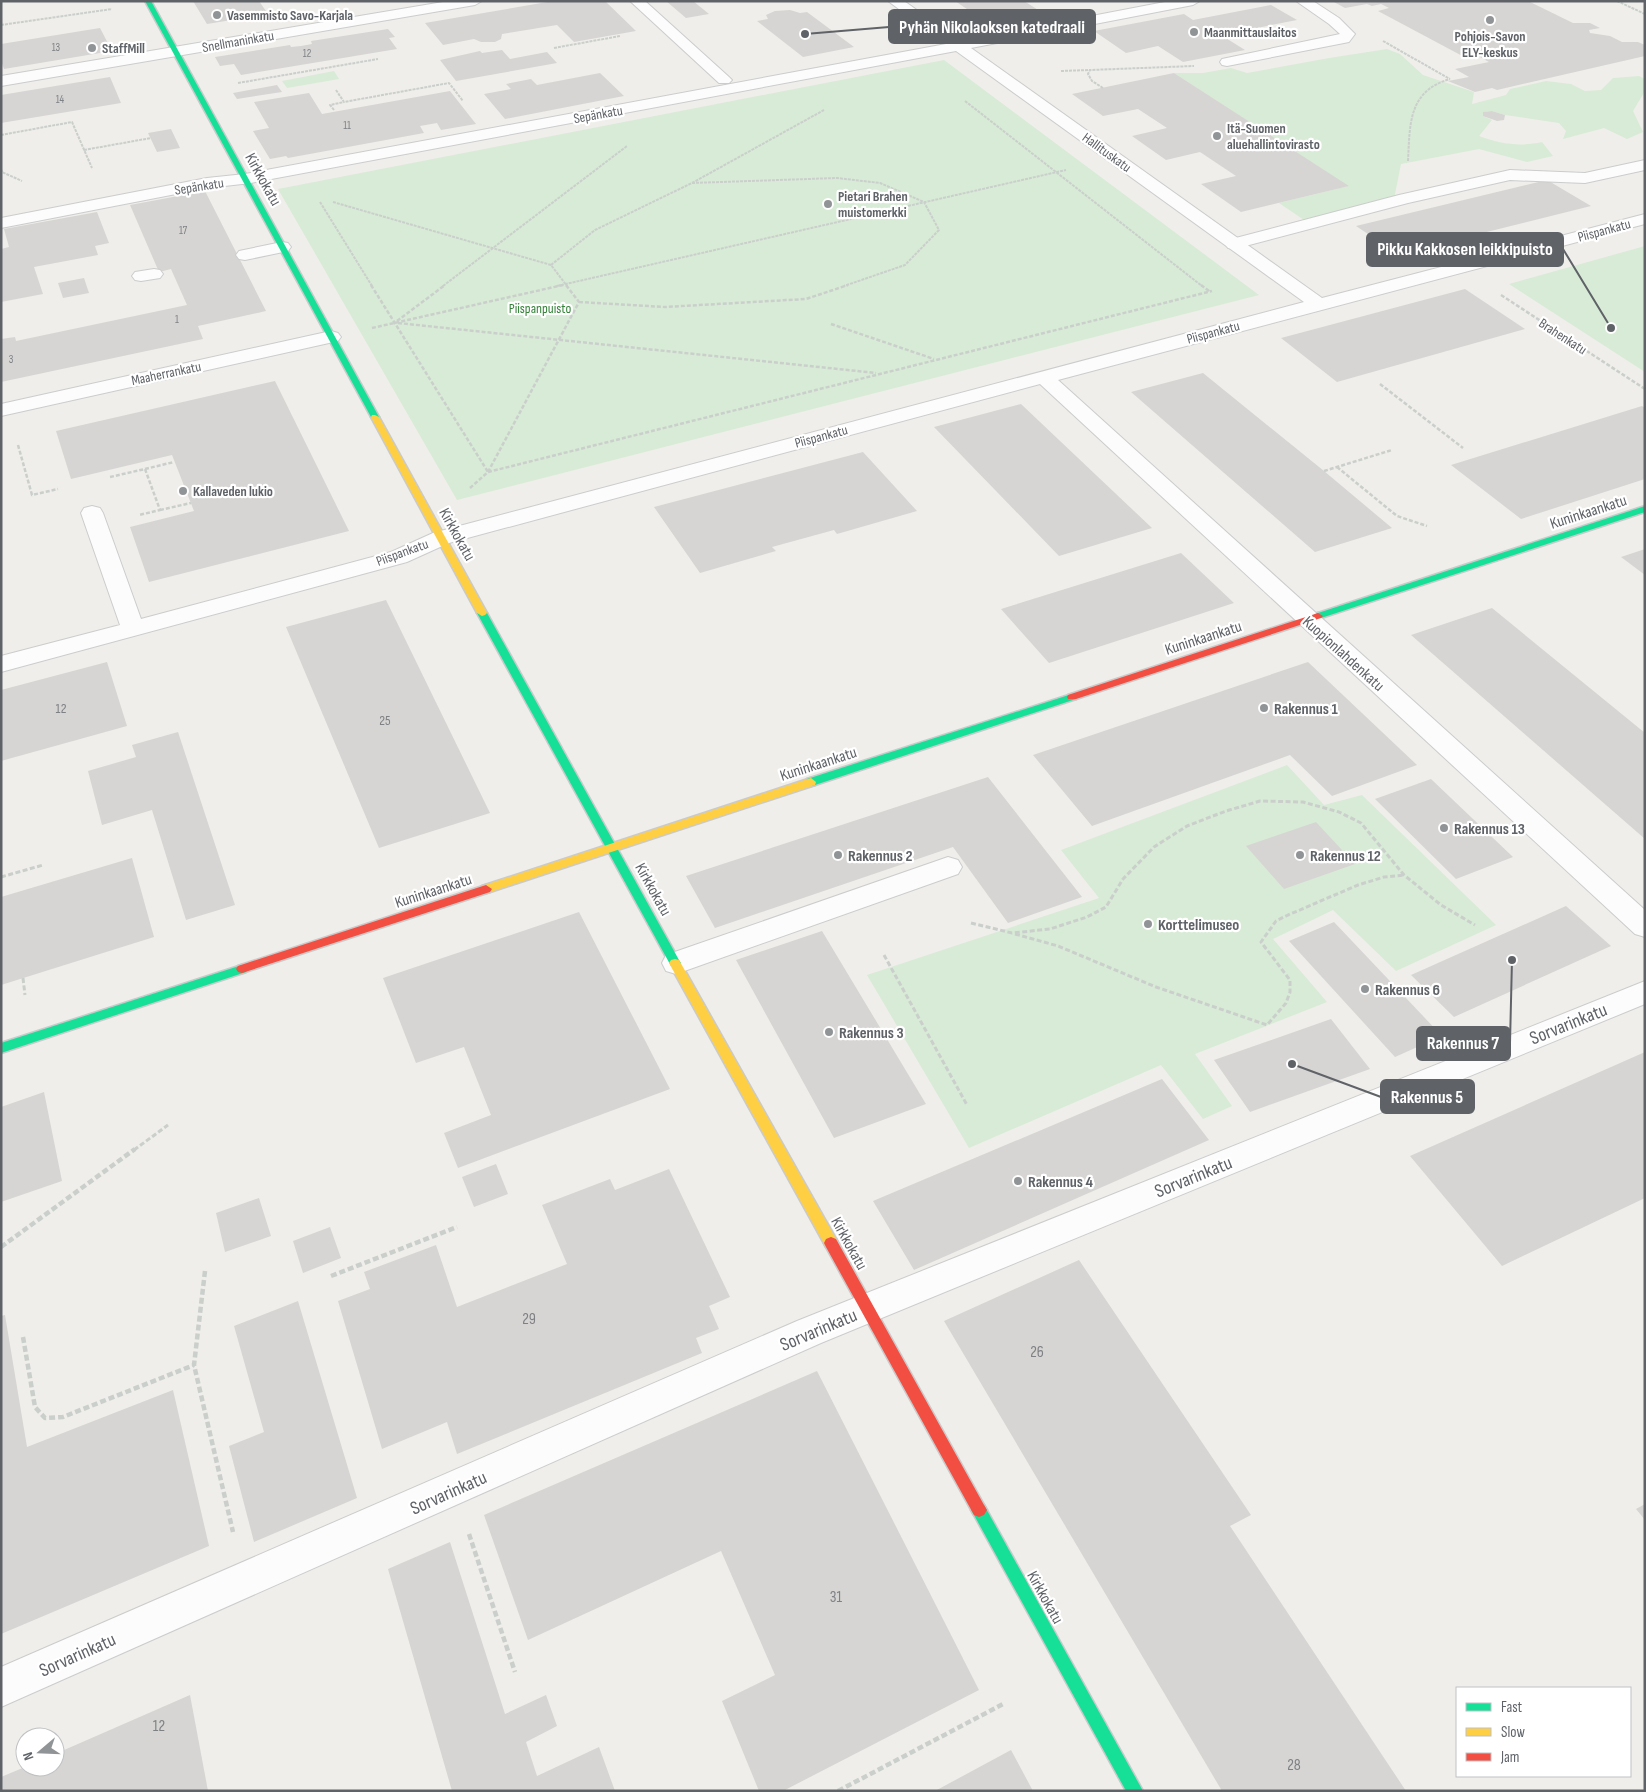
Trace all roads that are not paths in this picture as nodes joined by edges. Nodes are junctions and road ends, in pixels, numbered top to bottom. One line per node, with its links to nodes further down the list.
1 (148, 1): 8 (street, Kirkkokatu)
2 (475, 1): 8 (street, Snellmaninkatu)
3 (637, 1): 10 (street)
4 (896, 1): 7 (street, Hallituskatu)
5 (1193, 1): 7 (street, Sepänkatu)
6 (1303, 1): 9 (street)
7 (959, 46): 13 (street, Sepänkatu); 16 (street, Hallituskatu)
8 (175, 52): 11 (street, Snellmaninkatu); 13 (street, Kirkkokatu)
9 (1227, 62)
10 (724, 80)
11 (1, 81)
12 (1645, 164): 16 (street)
13 (245, 179): 15 (street, Sepänkatu); 17 (street, Kirkkokatu)
14 (1645, 220): 19 (street, Piispankatu)
15 (1, 223)
16 (1234, 244): 19 (street, Hallituskatu)
17 (282, 248): 18 (street); 20 (street, Kirkkokatu)
18 (244, 255)
19 (1319, 304): 21 (street, Piispankatu)
20 (331, 337): 22 (street, Maaherrankatu); 25 (street, Kirkkokatu)
21 (1043, 377): 25 (street, Piispankatu); 26 (street, Kuopionlahdenkatu)
22 (1, 410)
23 (1645, 510): 26 (street, Kuninkaankatu)
24 (92, 512): 27 (street)
25 (441, 538): 27 (street, Piispankatu); 29 (street, Kirkkokatu)
26 (1308, 620): 29 (street, Kuninkaankatu); 31 (street, Kuopionlahdenkatu)
27 (133, 629): 28 (street, Piispankatu)
28 (1, 664)
29 (612, 848): 32 (street, Kirkkokatu); 34 (street, Kuninkaankatu)
30 (948, 868): 32 (street)
31 (1645, 927)
32 (676, 964): 35 (street, Kirkkokatu)
33 (1645, 992): 35 (street, Sorvarinkatu)
34 (1, 1048)
35 (868, 1308): 36 (street, Sorvarinkatu); 37 (street, Kirkkokatu)
36 (1, 1688)
37 (1135, 1791)

